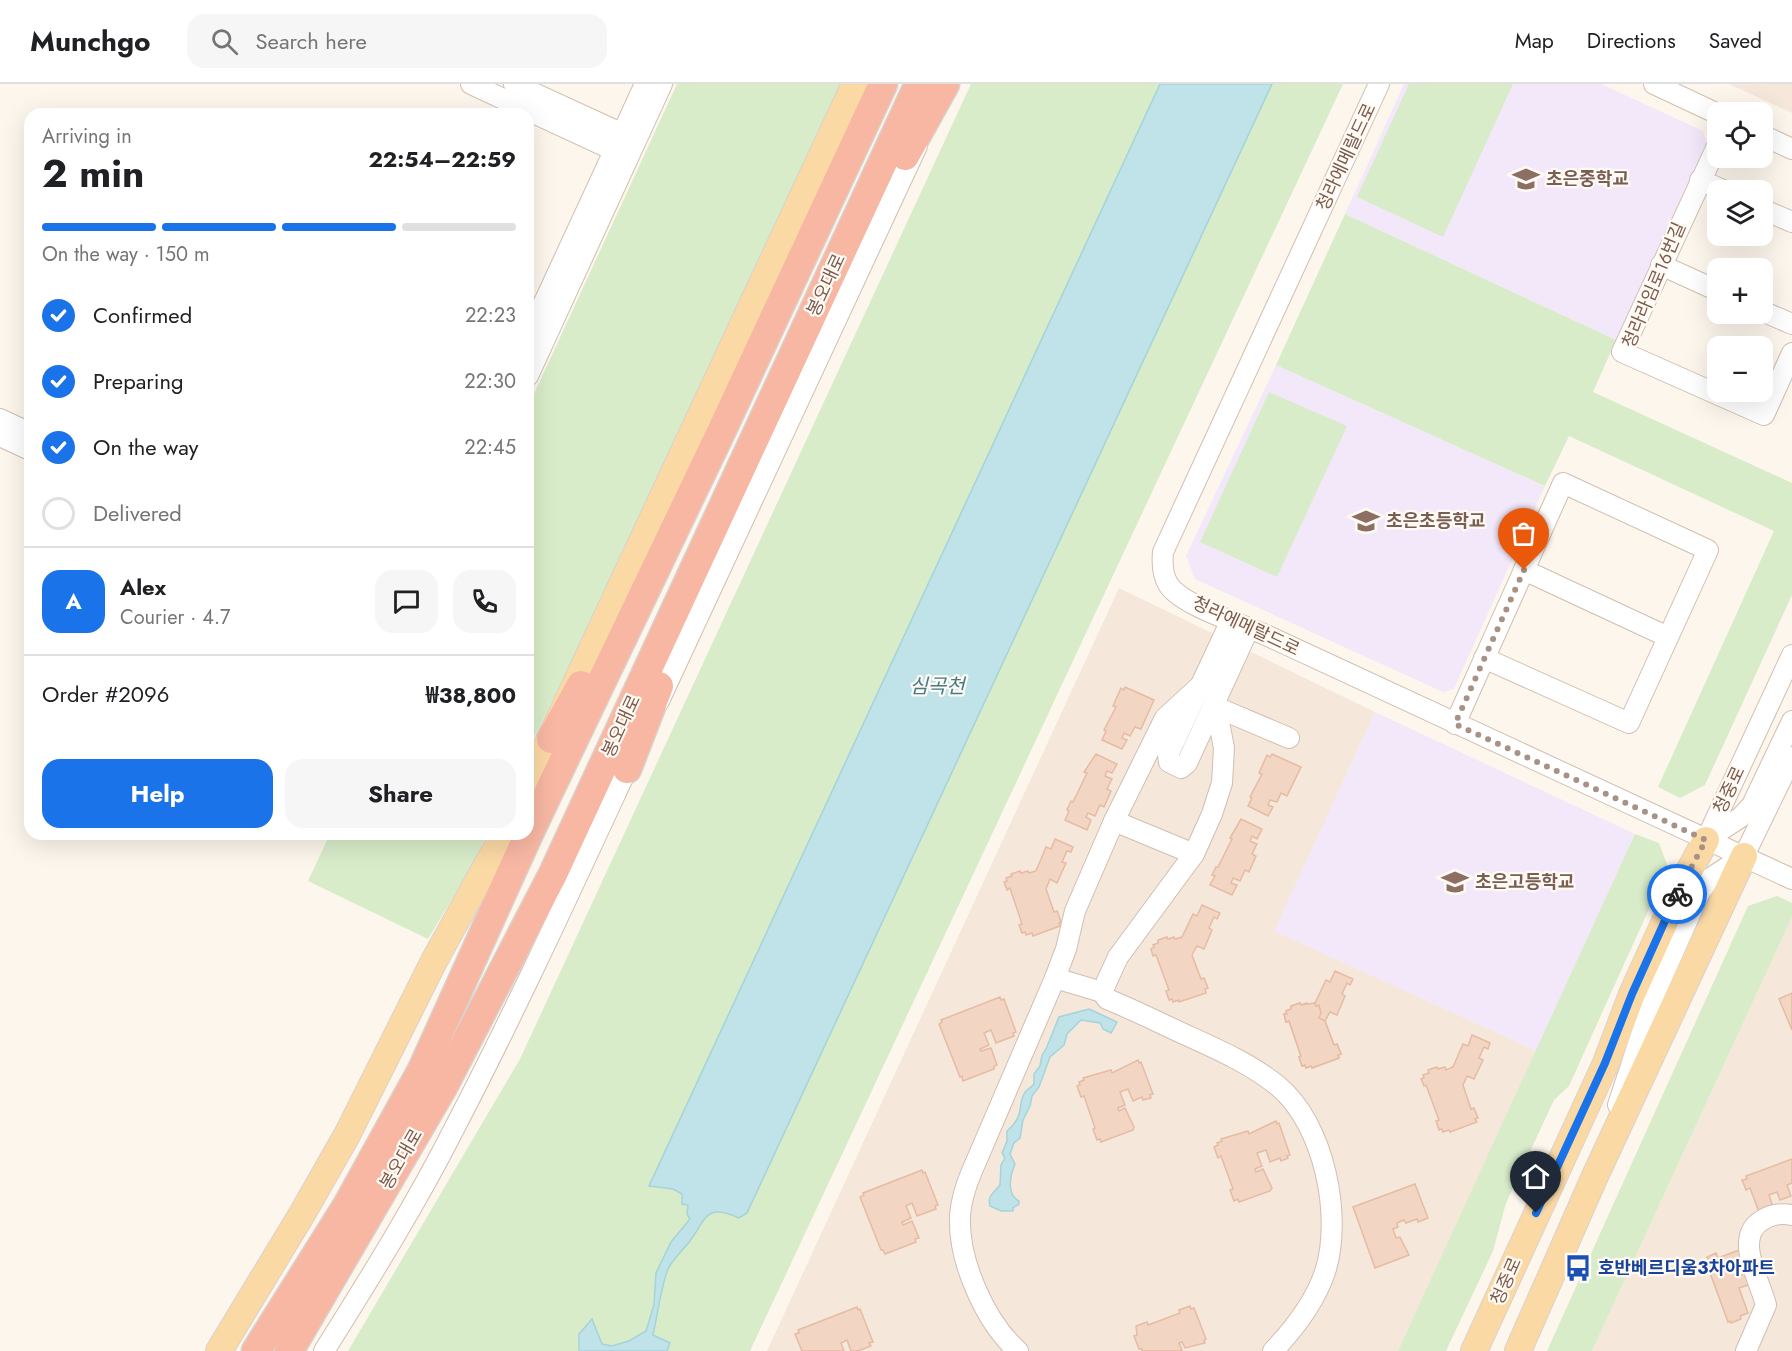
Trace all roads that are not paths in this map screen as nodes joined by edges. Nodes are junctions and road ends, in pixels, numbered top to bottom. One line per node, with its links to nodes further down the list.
1 (471, 84): 12 (street)
2 (514, 84): 16 (street)
3 (645, 84): 16 (street)
4 (662, 84): 16 (street)
5 (855, 84): 48 (main road)
6 (861, 84): 30 (highway)
7 (883, 84): 30 (highway, 봉오대로)
8 (919, 84): 31 (highway, 봉오대로)
9 (945, 84): 31 (highway); 50 (street, 봉오대로)
10 (1379, 84): 39 (street, 청라에메랄드로)
11 (1654, 84): 14 (street)
12 (532, 108)
13 (534, 109): 16 (street)
14 (1707, 109)
15 (1773, 140): 17 (street)
16 (625, 145): 27 (street); 29 (street)
17 (1792, 149)
18 (1707, 166): 19 (street, 청라라임로16번길)
19 (1700, 180): 20 (street); 23 (street, 청라라임로16번길)
20 (1707, 183)
21 (1773, 214): 22 (street)
22 (1792, 222)
23 (1662, 265): 24 (street); 28 (street, 청라라임로16번길)
24 (1707, 286)
25 (1773, 316): 26 (street)
26 (1792, 324)
27 (534, 325)
28 (1792, 353)
29 (534, 362)
30 (752, 364): 34 (highway, 봉오대로)
31 (782, 381): 37 (highway, 봉오대로)
32 (0, 419): 33 (street)
33 (24, 430)
34 (720, 434): 48 (highway); 53 (highway, 봉오대로)
35 (0, 436): 36 (street)
36 (24, 447)
37 (750, 449): 50 (highway); 65 (highway, 봉오대로)
38 (1524, 570): 40 (street); 40 (street); 42 (street)
39 (1241, 625): 43 (street); 44 (street); 46 (street, 청라에메랄드로)
40 (1668, 637): 42 (street)
41 (1792, 655): 56 (street, 청중로)
42 (1484, 658): 46 (street)
43 (1200, 686): 44 (street); 52 (street)
44 (1217, 702): 47 (street); 57 (street)
45 (1792, 721): 56 (street)
46 (1455, 724): 56 (street, 청라에메랄드로)
47 (1288, 738)
48 (551, 739): 51 (main road)
49 (1792, 757): 58 (street)
50 (627, 769): 66 (street, 봉오대로)
51 (534, 774)
52 (1114, 821): 57 (street); 60 (street)
53 (534, 823)
54 (501, 840): 63 (main road)
55 (526, 840): 64 (highway, 봉오대로)
56 (1706, 840): 58 (street, 청라에메랄드로); 69 (main road, 청중로)
57 (1194, 854): 61 (street)
58 (1744, 856): 59 (street, 청라에메랄드로); 70 (main road)
59 (1792, 879)
60 (1055, 978): 61 (street); 67 (street)
61 (1102, 992): 68 (street)
62 (1792, 1215): 71 (street)
63 (219, 1351)
64 (256, 1351)
65 (290, 1351)
66 (324, 1351)
67 (1018, 1351)
68 (1273, 1351)
69 (1474, 1351)
70 (1518, 1351)
71 (1746, 1351)

